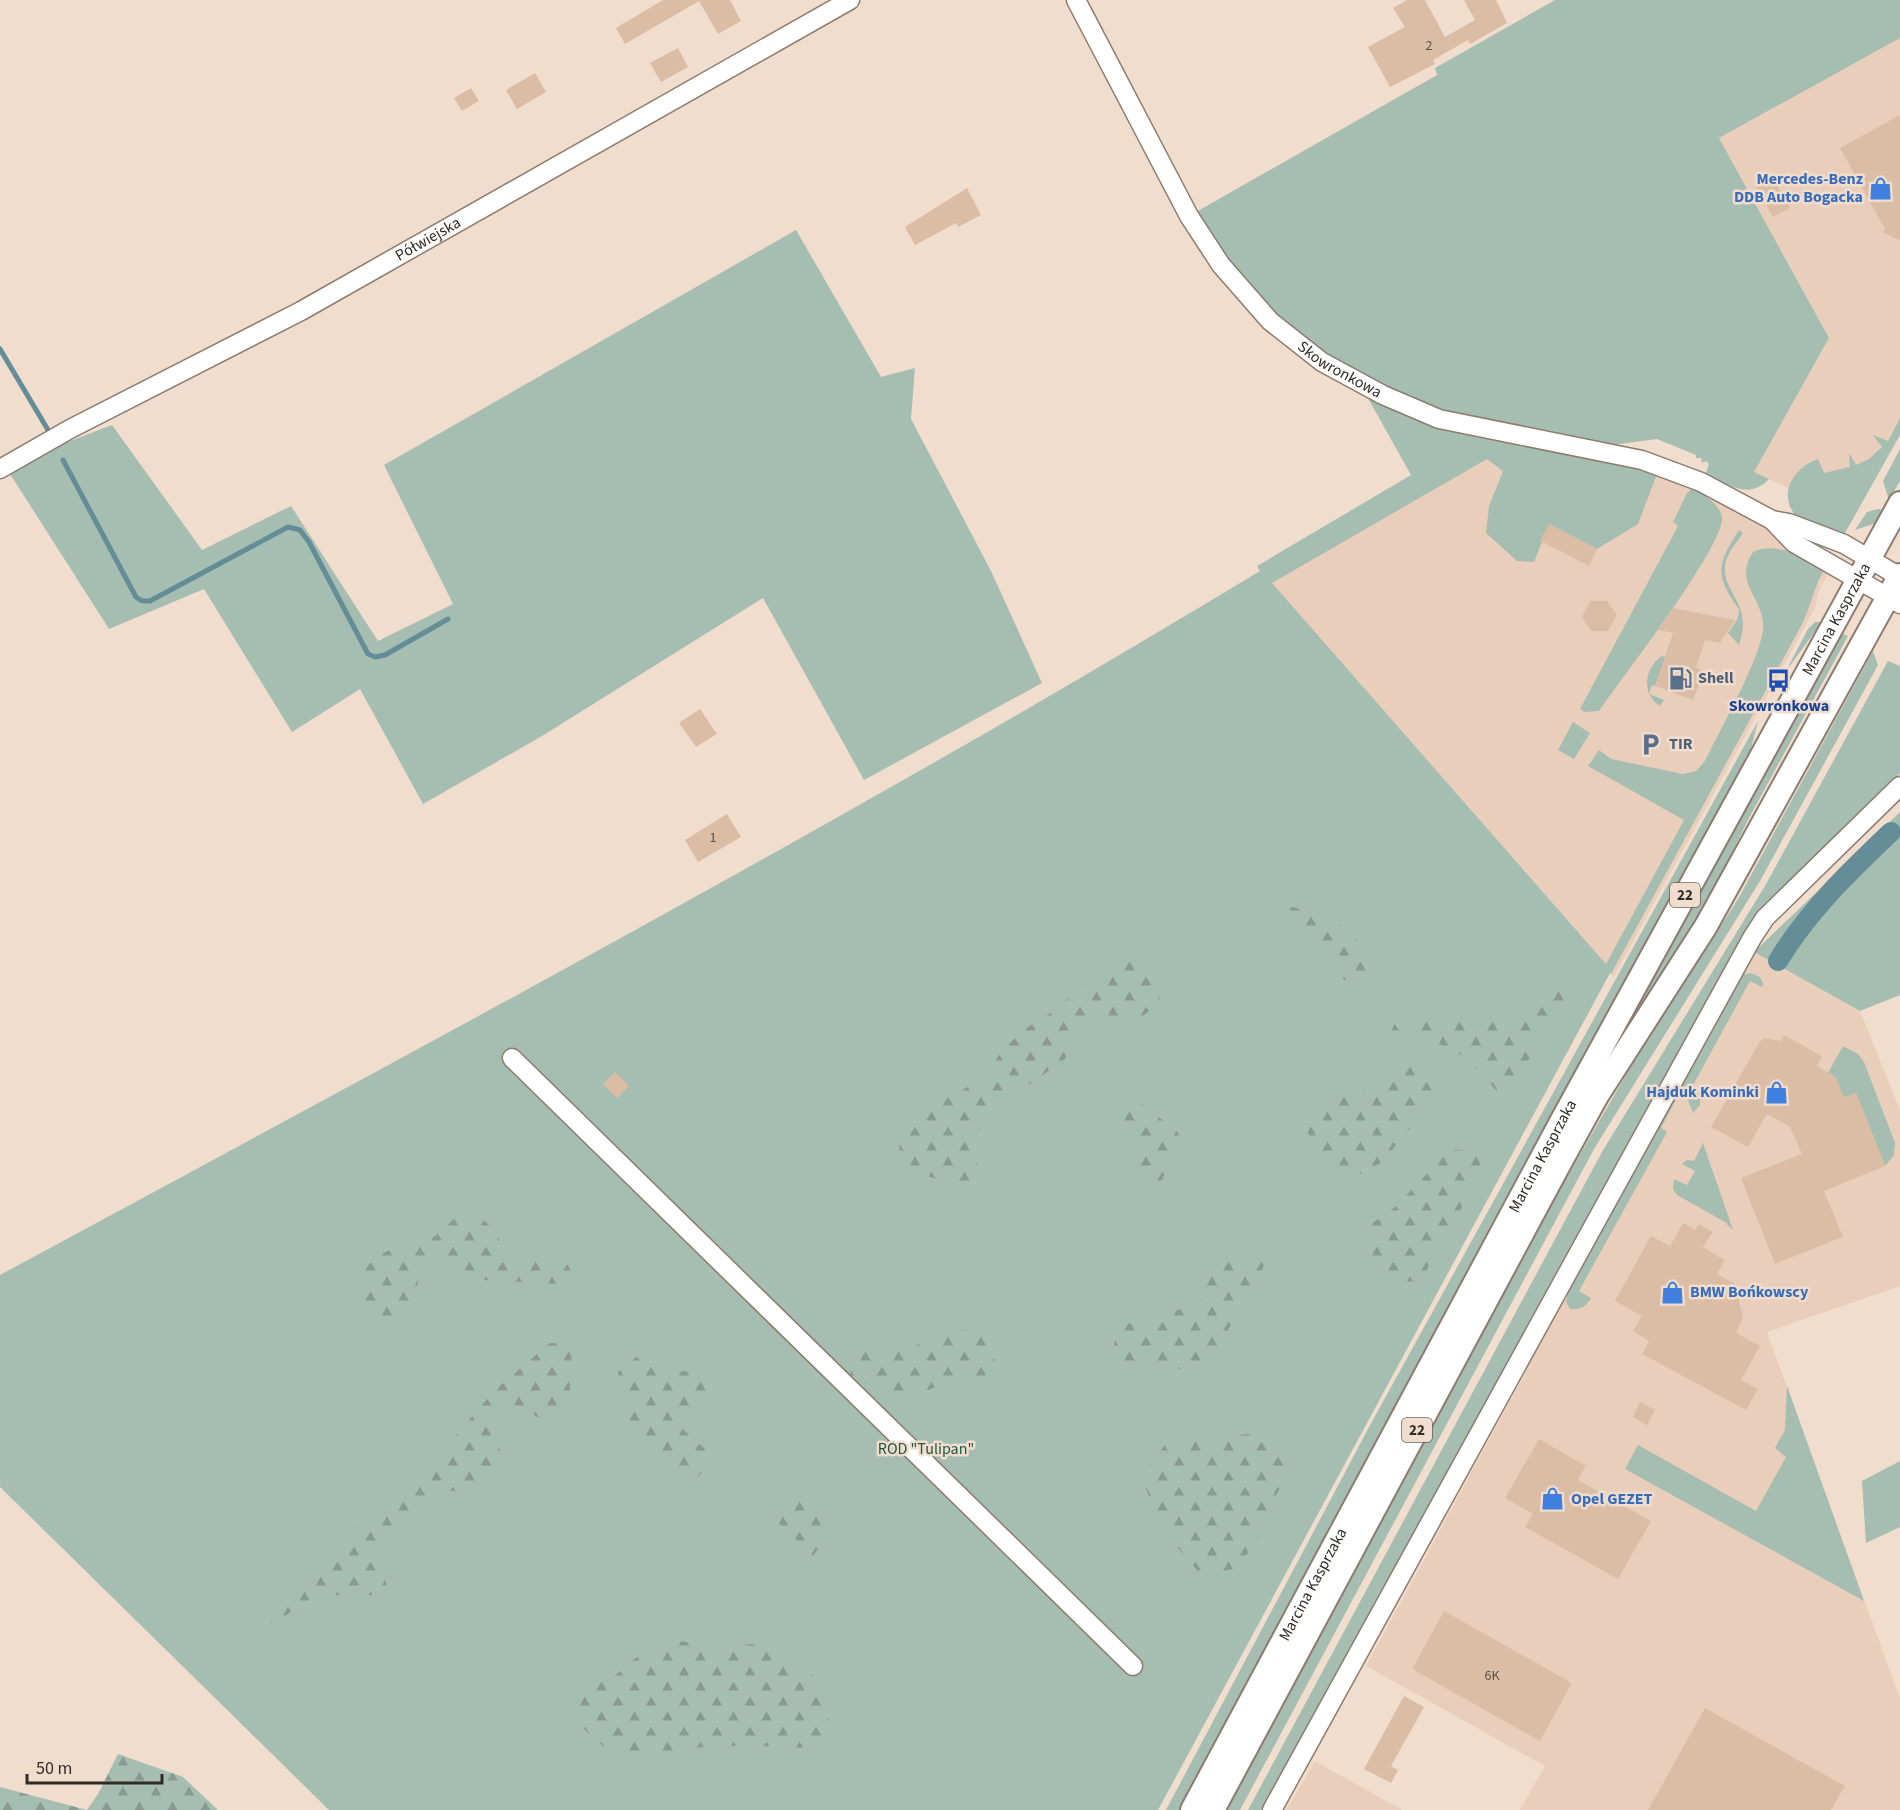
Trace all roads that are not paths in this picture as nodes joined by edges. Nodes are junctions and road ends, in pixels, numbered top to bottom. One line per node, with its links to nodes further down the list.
1 (850, 0): 3 (street, Półwiejska)
2 (1076, 0): 5 (street, Skowronkowa)
3 (0, 469)
4 (1900, 503): 6 (main road, Marcina Kasprzaka / 22)
5 (1772, 520): 6 (street, Skowronkowa); 8 (street, Skowronkowa)
6 (1870, 559): 7 (street, Skowronkowa); 8 (main road, Marcina Kasprzaka / 22)
7 (1900, 576): 9 (main road, Marcina Kasprzaka / 22)
8 (1857, 582): 9 (street, Skowronkowa); 13 (main road, Marcina Kasprzaka / 22)
9 (1894, 601): 14 (main road, Marcina Kasprzaka / 22)
10 (1900, 786): 15 (street)
11 (512, 1058): 12 (street)
12 (1133, 1666)
13 (1192, 1810)
14 (1213, 1810)
15 (1272, 1810)

